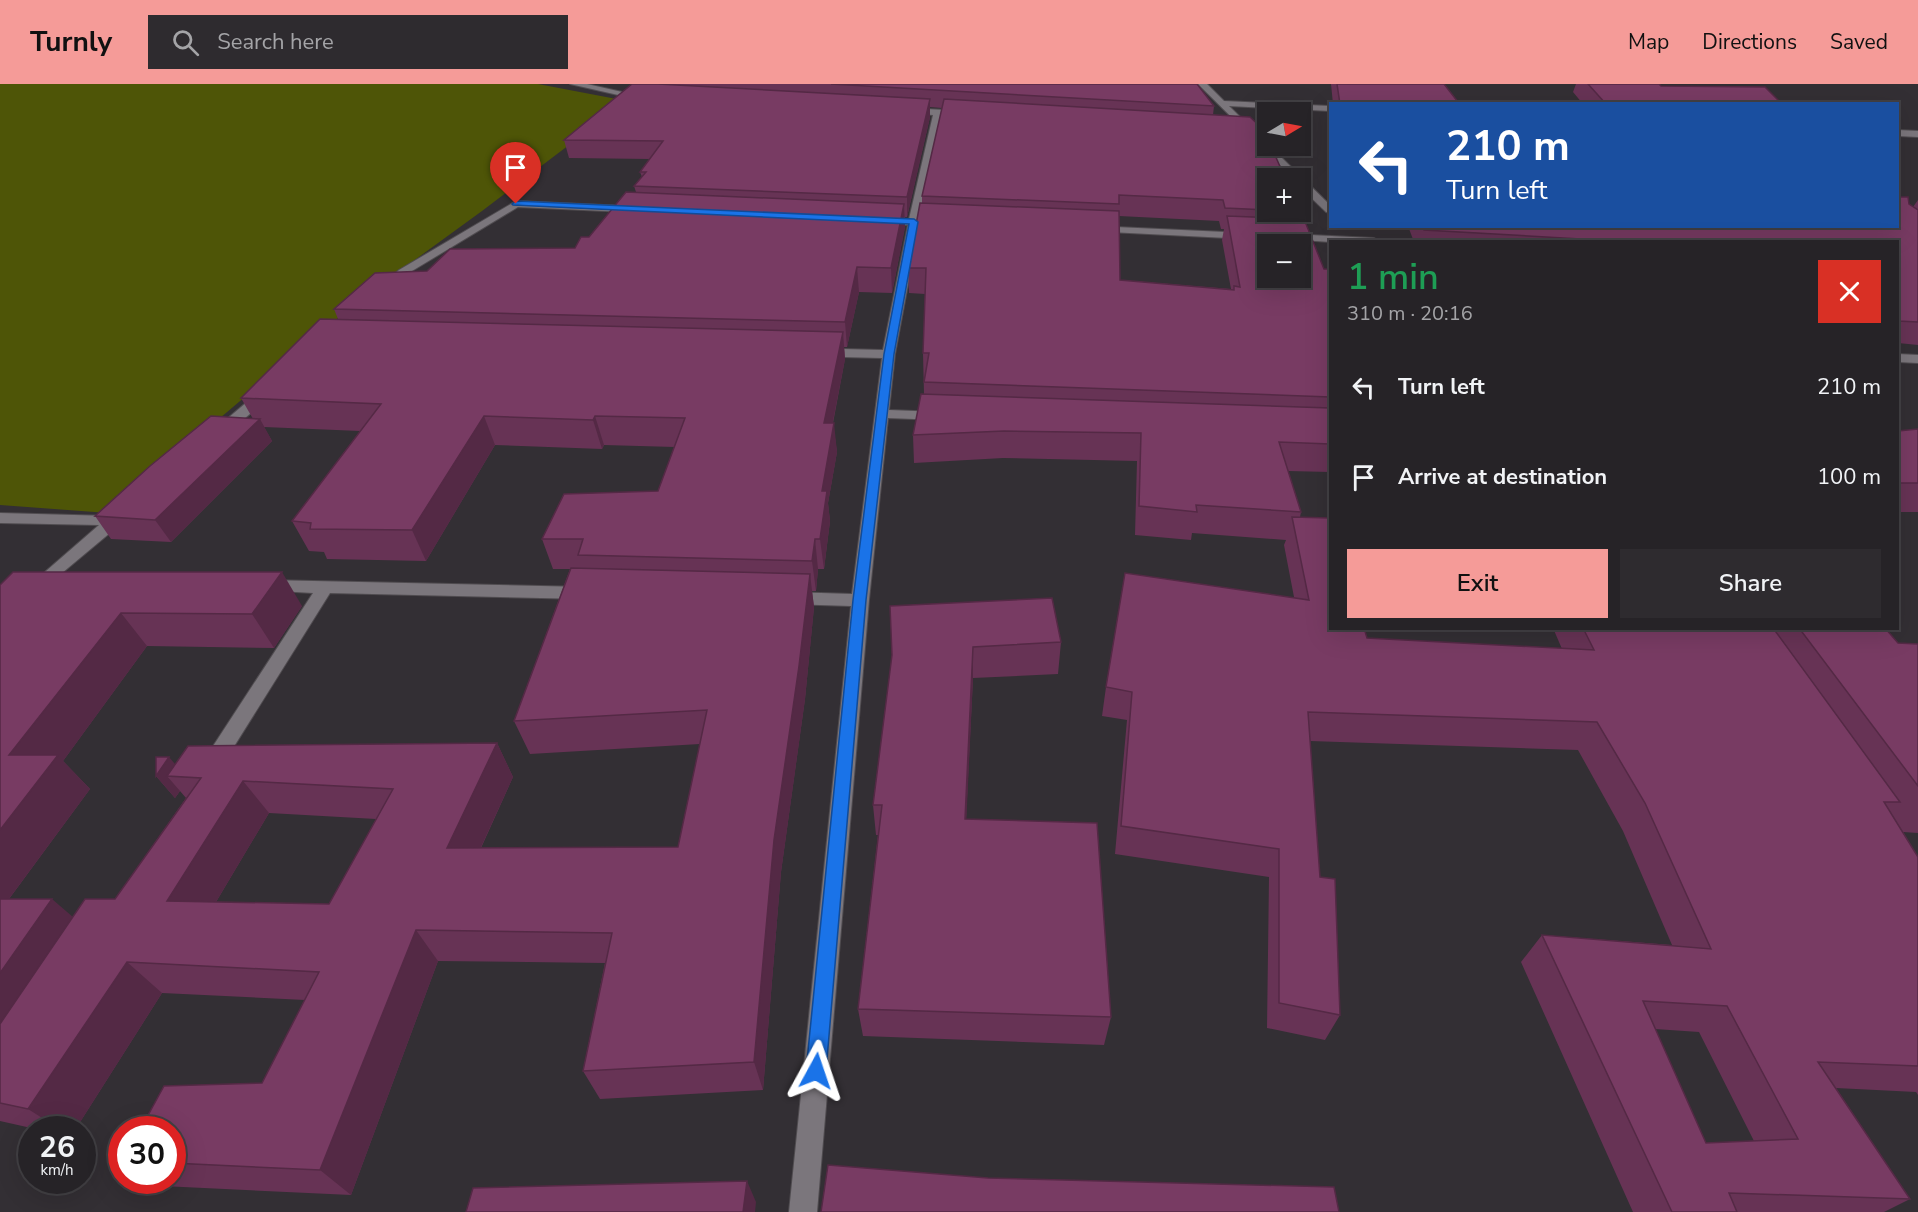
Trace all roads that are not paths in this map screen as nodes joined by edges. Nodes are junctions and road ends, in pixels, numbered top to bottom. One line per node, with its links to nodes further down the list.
1 (574, 84): 3 (street)
2 (1202, 84): 4 (street)
3 (634, 92)
4 (1221, 103): 5 (street); 10 (street)
5 (1329, 108)
6 (903, 110): 7 (street)
7 (938, 113): 8 (street); 16 (street)
8 (973, 115)
9 (1239, 131): 10 (street)
10 (1250, 131): 13 (street)
11 (1899, 133): 12 (street)
12 (1918, 134)
13 (1287, 168)
14 (1311, 192): 15 (street)
15 (1329, 209)
16 (914, 222): 17 (street); 24 (street); 24 (street)
17 (937, 223)
18 (1357, 228): 23 (street)
19 (1079, 229): 20 (street)
20 (1256, 236)
21 (1311, 238): 22 (street)
22 (1351, 240)
23 (1374, 240)
24 (889, 354): 28 (street)
25 (1899, 358): 26 (street)
26 (1918, 359)
27 (275, 386): 30 (street)
28 (882, 414): 29 (street); 39 (street)
29 (953, 417)
30 (204, 446)
31 (132, 506): 33 (street)
32 (0, 519): 33 (street)
33 (114, 521): 34 (street)
34 (81, 579)
35 (255, 585): 36 (street)
36 (325, 588): 37 (street); 40 (street)
37 (597, 593)
38 (770, 597): 39 (street)
39 (860, 600): 41 (street)
40 (197, 787)
41 (803, 1212)

